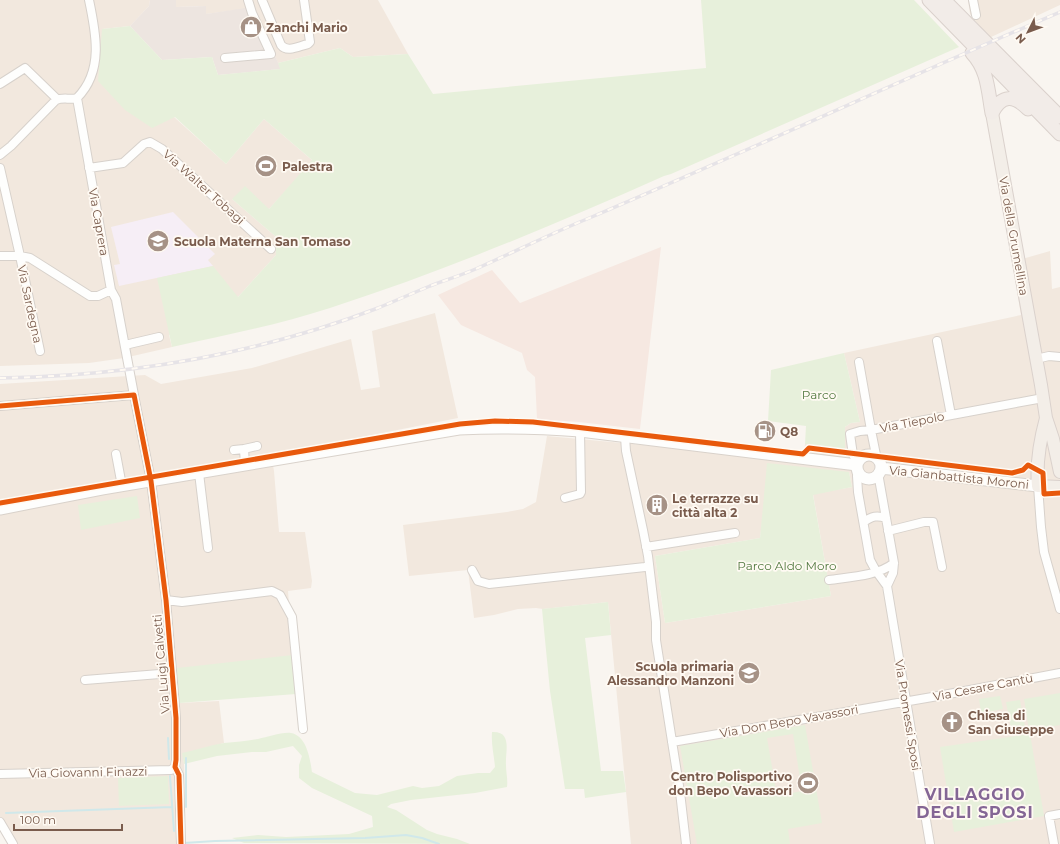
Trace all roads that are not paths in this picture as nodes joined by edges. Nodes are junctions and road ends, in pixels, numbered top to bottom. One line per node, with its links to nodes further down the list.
1 (89, 0): 13 (street)
2 (248, 0): 11 (street)
3 (262, 0): 4 (street)
4 (304, 0)
5 (919, 0): 15 (highway)
6 (929, 0): 10 (highway)
7 (944, 0): 10 (highway)
8 (973, 0): 9 (street)
9 (976, 15)
10 (983, 47): 16 (highway); 17 (highway)
11 (225, 58)
12 (0, 84): 14 (street)
13 (77, 98): 14 (street); 20 (street, Via Caprera)
14 (57, 99): 18 (street)
15 (992, 113): 17 (highway); 30 (main road, Via della Grumellina)
16 (1060, 117)
17 (1060, 133)
18 (0, 155)
19 (0, 168): 23 (street, Via Sardegna)
20 (89, 168): 21 (street, Via Walter Tobagi); 24 (street, Via Caprera)
21 (271, 249)
22 (0, 256): 23 (street, Via Sardegna)
23 (20, 256): 24 (street, Via Sardegna); 28 (street, Via Sardegna)
24 (111, 290): 27 (street, Via Caprera)
25 (160, 337): 27 (street)
26 (937, 341): 35 (street, Via Tiepolo)
27 (125, 346): 32 (street, Via Caprera)
28 (40, 351)
29 (1060, 357): 30 (street)
30 (1036, 359): 33 (main road, Via della Grumellina)
31 (859, 362): 37 (street, Via Tiepolo)
32 (134, 395): 34 (street); 49 (street, Via Luigi Calvetti)
33 (1043, 398): 35 (street, Via Tiepolo); 36 (main road, Via della Grumellina)
34 (0, 406)
35 (951, 415): 37 (street, Via Tiepolo)
36 (1046, 418): 47 (main road, Via della Grumellina); 51 (main road, Via della Grumellina)
37 (871, 430): 45 (street, Via Promessi Sposi); 46 (street, Via Promessi Sposi)
38 (580, 435): 39 (main road, Via Gianbattista Moroni); 44 (main road, Via Gianbattista Moroni); 53 (street)
39 (626, 437): 45 (main road, Via Gianbattista Moroni); 60 (street)
40 (256, 446): 41 (street)
41 (244, 449): 42 (street); 44 (street)
42 (234, 450)
43 (116, 454): 50 (street)
44 (245, 465): 48 (main road, Via Gianbattista Moroni)
45 (858, 466): 46 (main road, Via Gianbattista Moroni); 46 (main road, Via Gianbattista Moroni); 56 (street, Via Promessi Sposi)
46 (879, 468): 51 (main road, Via Gianbattista Moroni); 55 (street, Via Promessi Sposi)
47 (1060, 472)
48 (199, 473): 49 (main road, Via Gianbattista Moroni); 59 (street)
49 (150, 481): 50 (main road, Via Gianbattista Moroni); 68 (street, Via Luigi Calvetti)
50 (122, 486): 54 (main road, Via Gianbattista Moroni)
51 (1038, 486): 52 (main road); 69 (street)
52 (1060, 487)
53 (565, 498)
54 (0, 509)
55 (886, 518): 56 (street); 57 (street, Via Promessi Sposi)
56 (864, 522): 65 (street, Via Promessi Sposi)
57 (888, 531): 61 (street, Via Promessi Sposi); 63 (street)
58 (735, 533): 60 (street)
59 (208, 548)
60 (646, 548): 62 (street)
61 (894, 563): 65 (street); 67 (street, Via Promessi Sposi)
62 (649, 566): 64 (street); 75 (street)
63 (942, 567)
64 (472, 570)
65 (876, 571): 66 (street); 67 (street, Via Promessi Sposi)
66 (829, 580)
67 (887, 586): 73 (street, Via Promessi Sposi)
68 (166, 600): 70 (street, Via Luigi Calvetti); 74 (street, Via Luigi Calvetti)
69 (1060, 608)
70 (172, 673): 72 (street); 76 (street, Via Luigi Calvetti)
71 (1060, 673): 73 (street, Via Cesare Cantù)
72 (85, 680)
73 (906, 701): 75 (street, Via Don Bepo Vavassori); 83 (street, Via Promessi Sposi)
74 (303, 728)
75 (672, 742): 82 (street)
76 (175, 767): 77 (street, Via Giovanni Finazzi); 81 (street, Via Luigi Calvetti)
77 (0, 774)
78 (1060, 814): 84 (street)
79 (0, 822): 80 (street)
80 (13, 844)
81 (181, 844)
82 (686, 844)
83 (930, 844)
84 (1054, 844)

